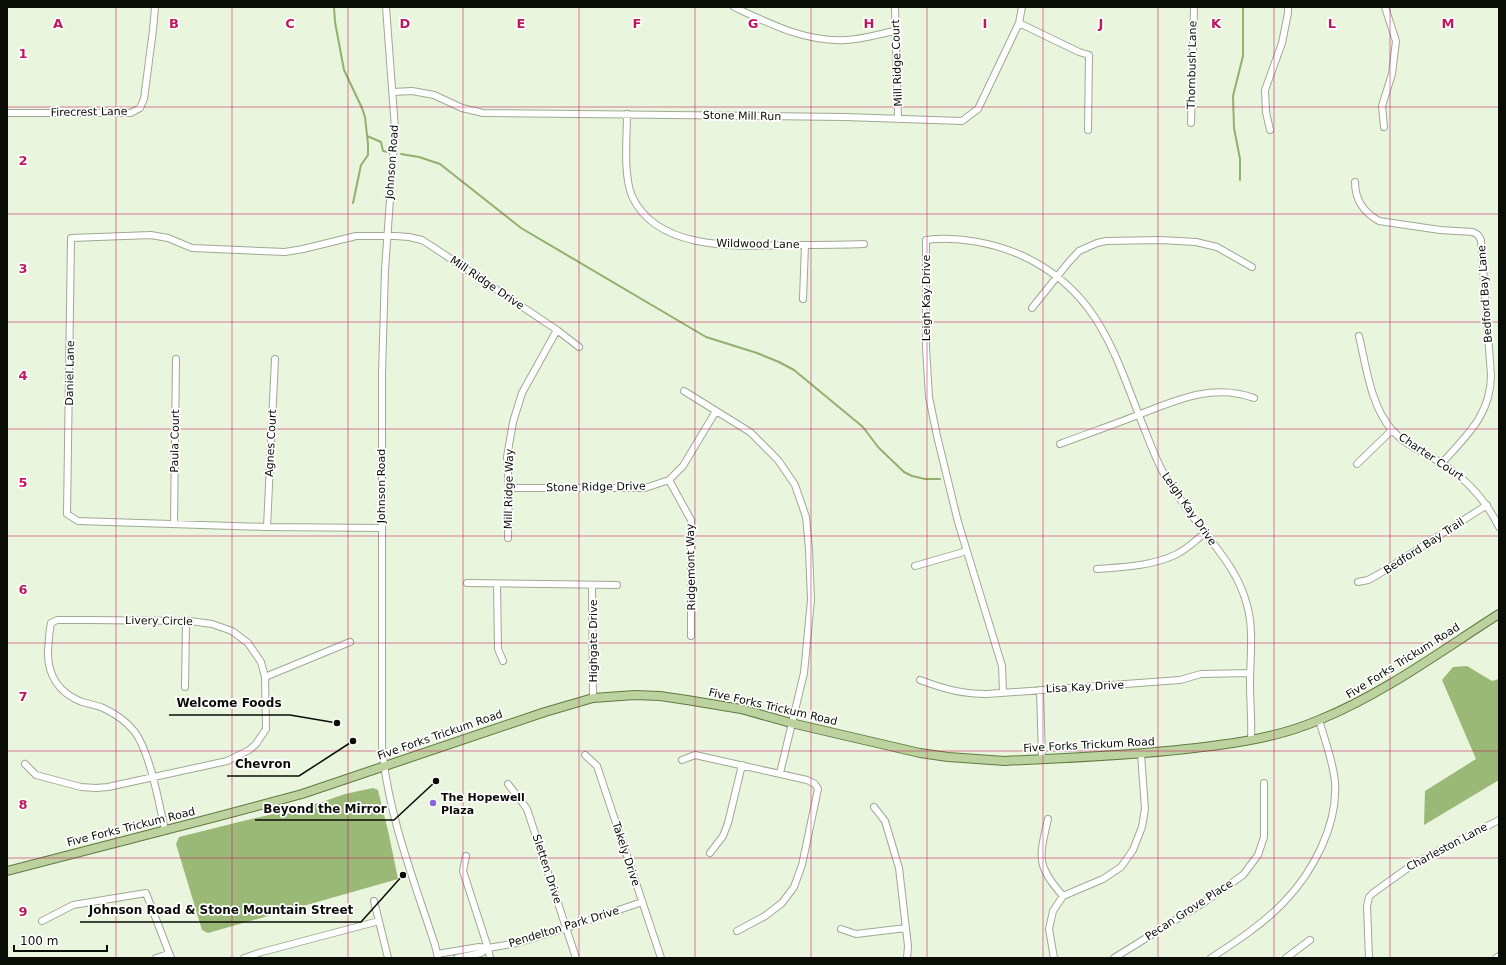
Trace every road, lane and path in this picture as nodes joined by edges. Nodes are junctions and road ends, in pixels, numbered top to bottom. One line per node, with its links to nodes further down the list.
1 (154, 7): 12 (street, Firecrest Lane)
2 (386, 7): 11 (street, Johnson Road)
3 (734, 7): 10 (street)
4 (895, 7): 10 (street, Mill Ridge Court)
5 (1022, 7): 9 (street, Stone Mill Run)
6 (1194, 7): 15 (street, Thornbush Lane)
7 (1288, 7): 18 (street)
8 (1385, 7): 16 (street)
9 (1019, 23): 14 (street, Stone Mill Run); 17 (street)
10 (895, 31): 14 (street, Mill Ridge Court)
11 (393, 92): 13 (street, Stone Mill Run); 20 (street, Johnson Road)
12 (7, 113)
13 (627, 114): 14 (street, Stone Mill Run); 22 (street, Wildwood Lane)
14 (898, 118)
15 (1191, 123)
16 (1384, 127)
17 (1088, 130)
18 (1270, 130)
19 (1355, 182): 38 (street, Bedford Bay Lane)
20 (388, 236): 27 (street, Mill Ridge Drive); 43 (street, Daniel Lane); 46 (street, Johnson Road)
21 (864, 244): 22 (street, Wildwood Lane)
22 (805, 245): 25 (street)
23 (1252, 267): 24 (street)
24 (1057, 276): 26 (street); 35 (street, Leigh Kay Drive); 49 (street, Leigh Kay Drive)
25 (803, 299)
26 (1032, 308)
27 (557, 330): 29 (street, Mill Ridge Drive); 41 (street, Mill Ridge Way)
28 (1358, 336): 36 (street, Charter Court)
29 (579, 347)
30 (176, 359): 43 (street, Paula Court)
31 (275, 359): 45 (street, Agnes Court)
32 (684, 391): 34 (street)
33 (1254, 398): 35 (street)
34 (716, 411): 40 (street, Stone Ridge Drive); 70 (street)
35 (1138, 415): 37 (street); 47 (street, Leigh Kay Drive)
36 (1392, 430): 38 (street, Charter Court); 39 (street)
37 (1060, 444)
38 (1442, 463): 42 (street, Charter Court)
39 (1357, 464)
40 (669, 480): 41 (street, Stone Ridge Drive); 59 (street, Ridgemont Way)
41 (509, 488): 48 (street, Mill Ridge Way)
42 (1487, 505): 44 (street, Charter Court); 52 (street, Bedford Bay Trail)
43 (174, 524): 45 (street, Daniel Lane)
44 (1499, 526)
45 (267, 527): 46 (street, Daniel Lane)
46 (381, 528): 78 (street, Johnson Road)
47 (1205, 533): 51 (street); 62 (street, Leigh Kay Drive)
48 (508, 538)
49 (967, 551): 50 (street); 67 (street, Leigh Kay Drive)
50 (915, 566)
51 (1097, 569)
52 (1358, 582)
53 (467, 583): 54 (street)
54 (497, 584): 55 (street); 61 (street)
55 (592, 585): 56 (street); 68 (street, Highgate Drive)
56 (616, 585)
57 (1499, 614): 69 (main road, Five Forks Trickum Road)
58 (186, 621): 63 (street, Livery Circle); 65 (street); 80 (street, Livery Circle)
59 (691, 636)
60 (350, 642): 63 (street)
61 (503, 661)
62 (1250, 673): 66 (street, Lisa Kay Drive); 71 (street, Leigh Kay Drive)
63 (266, 677): 80 (street, Livery Circle)
64 (920, 680): 67 (street, Lisa Kay Drive)
65 (185, 687)
66 (1040, 690): 67 (street, Lisa Kay Drive); 74 (street)
67 (1004, 692)
68 (593, 698): 70 (main road, Five Forks Trickum Road); 78 (main road, Five Forks Trickum Road)
69 (1319, 720): 71 (main road, Five Forks Trickum Road); 103 (street)
70 (791, 722): 74 (main road, Five Forks Trickum Road); 79 (street)
71 (1251, 740): 72 (main road, Five Forks Trickum Road)
72 (1141, 754): 74 (main road, Five Forks Trickum Road); 90 (street)
73 (586, 755): 92 (street, Takely Drive)
74 (1042, 759)
75 (682, 760): 77 (street)
76 (25, 764): 80 (street, Livery Circle)
77 (742, 765): 79 (street); 87 (street)
78 (384, 766): 86 (main road, Five Forks Trickum Road); 102 (street, Johnson Road)
79 (780, 773): 98 (street)
80 (152, 777): 86 (street, Livery Circle)
81 (1264, 783): 114 (street, Pecan Grove Place)
82 (508, 784): 95 (street, Sletten Drive)
83 (874, 807): 96 (street)
84 (1048, 819): 90 (street)
85 (1499, 820): 117 (street, Charleston Lane)
86 (165, 830): 89 (main road, Five Forks Trickum Road)
87 (710, 853)
88 (466, 856): 100 (street)
89 (7, 871)
90 (1063, 896): 113 (street)
91 (374, 902): 94 (street)
92 (642, 902): 95 (street, Pendelton Park Drive); 111 (street, Takely Drive)
93 (42, 921): 101 (street)
94 (379, 921): 106 (street); 107 (street)
95 (566, 928): 100 (street, Pendelton Park Drive); 110 (street, Sletten Drive)
96 (906, 928): 97 (street); 112 (street)
97 (841, 929)
98 (737, 931)
99 (1310, 940): 116 (street)
100 (488, 948): 102 (street, Pendelton Park Drive); 108 (street); 109 (street)
101 (169, 956): 105 (street)
102 (438, 956)
103 (1219, 956): 115 (street)
104 (1499, 956): 118 (street)
105 (156, 958)
106 (244, 958)
107 (388, 958)
108 (457, 958)
109 (490, 958)
110 (576, 958)
111 (661, 958)
112 (907, 958)
113 (1054, 958)
114 (1114, 958)
115 (1211, 958)
116 (1288, 958)
117 (1369, 958)
118 (1496, 958)

